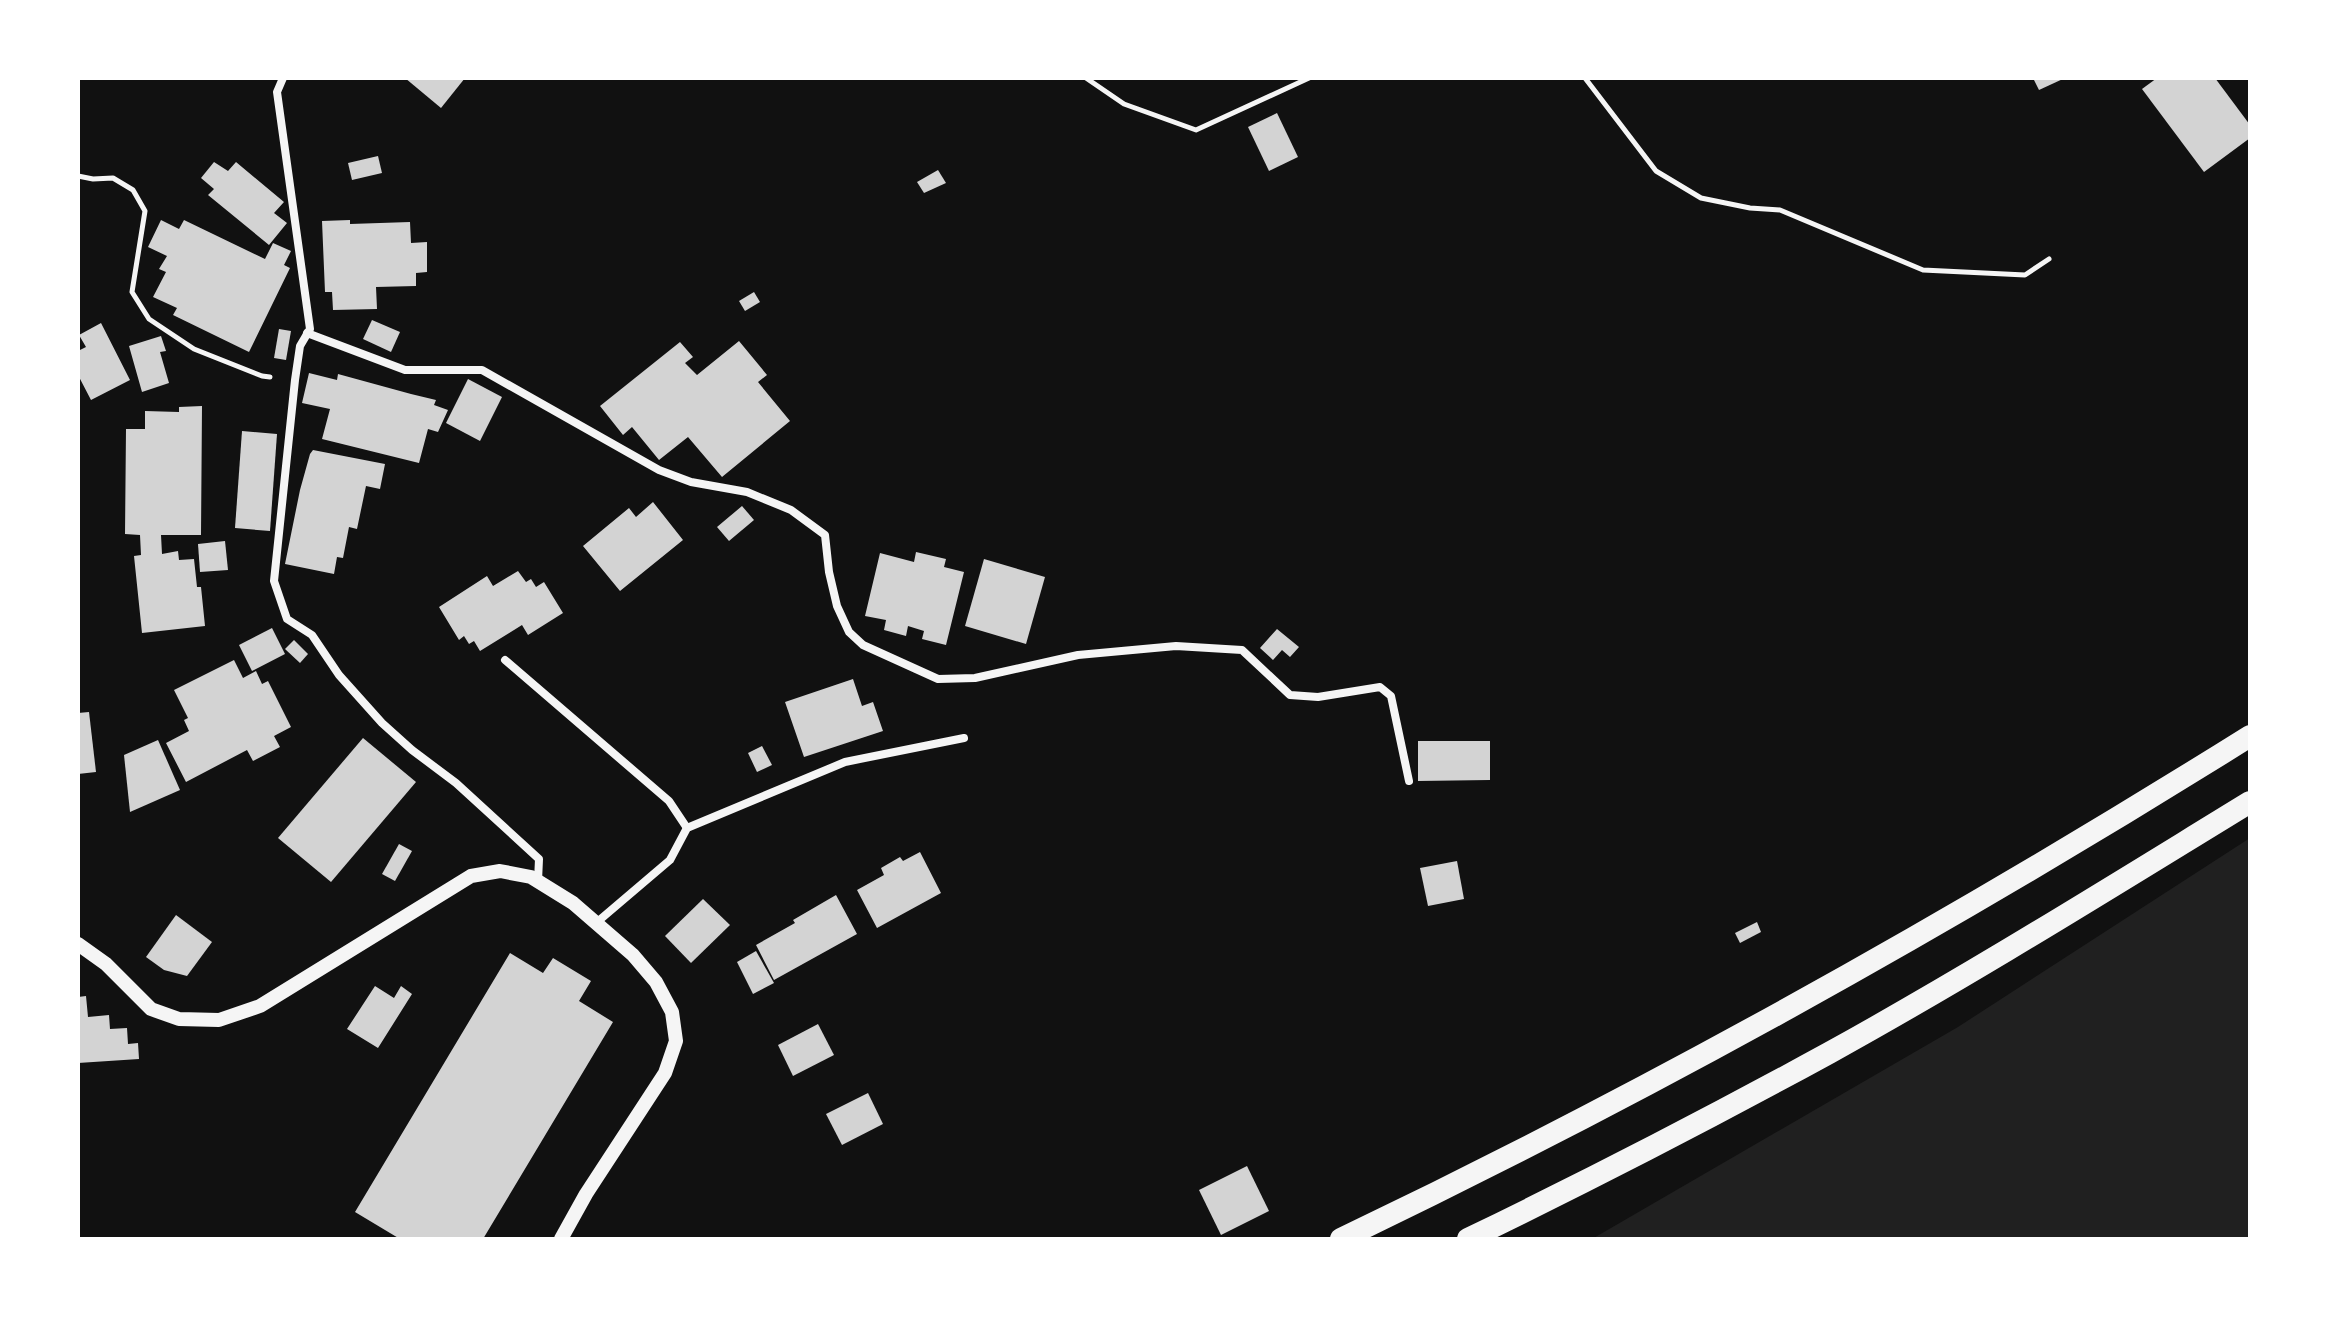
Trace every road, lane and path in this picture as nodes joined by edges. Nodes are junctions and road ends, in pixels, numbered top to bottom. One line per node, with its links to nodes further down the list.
1 (283, 78): 7 (street)
2 (1086, 78): 3 (path)
3 (1309, 78)
4 (1585, 78): 6 (path)
5 (78, 176): 8 (path)
6 (2049, 259)
7 (307, 333): 8 (street); 12 (street)
8 (295, 380): 15 (street)
9 (505, 660): 14 (street)
10 (2250, 736): 19 (highway)
11 (964, 738): 14 (street)
12 (1409, 781)
13 (2250, 802): 20 (highway)
14 (687, 828): 16 (street)
15 (538, 881): 16 (street); 17 (street)
16 (596, 923): 18 (street)
17 (78, 944)
18 (561, 1239)
19 (1341, 1239)
20 (1468, 1239)

